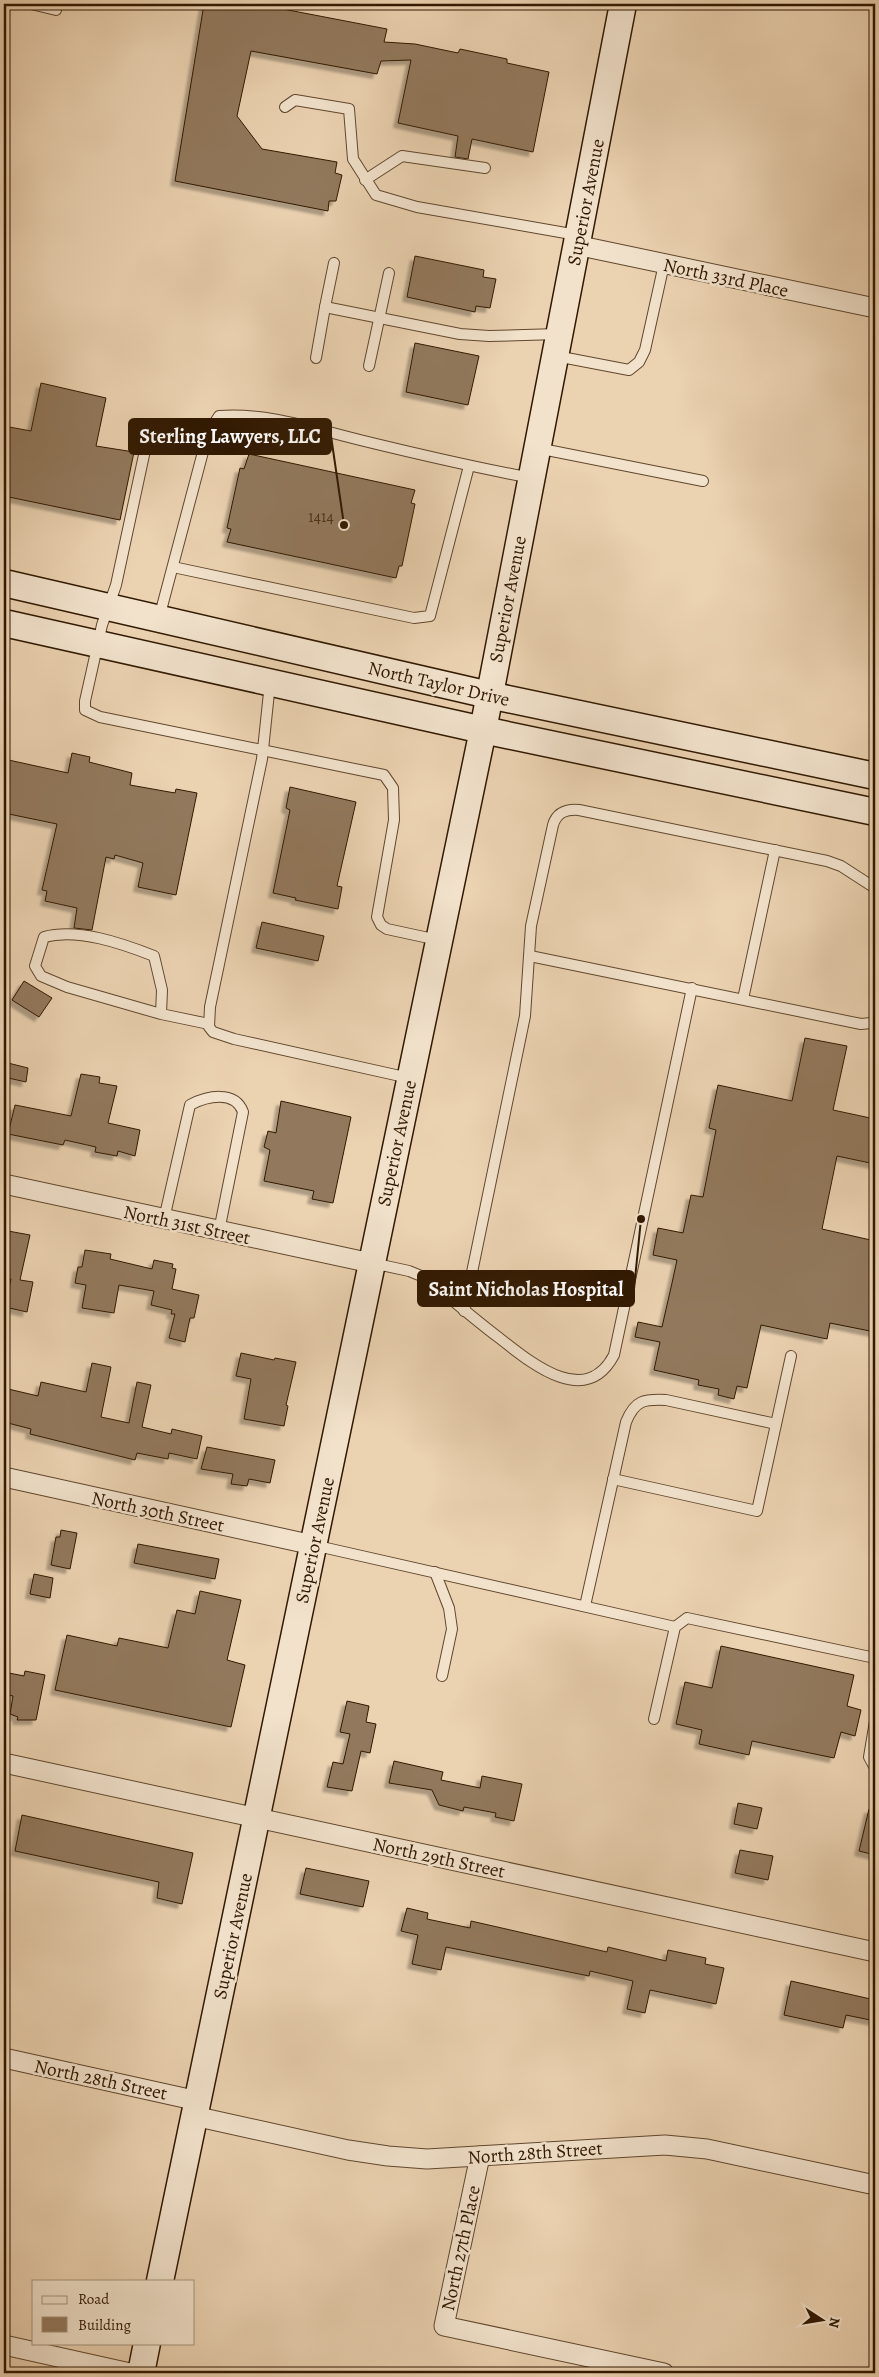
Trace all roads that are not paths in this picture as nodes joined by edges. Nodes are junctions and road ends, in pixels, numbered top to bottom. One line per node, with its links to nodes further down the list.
1 (31, 4): 3 (lane)
2 (623, 4): 7 (street, Superior Avenue)
3 (56, 10)
4 (285, 106): 6 (lane)
5 (485, 168): 6 (lane)
6 (366, 180): 7 (lane)
7 (577, 240): 9 (street, North 33rd Place); 14 (street, Superior Avenue)
8 (334, 263): 11 (lane)
9 (664, 264): 12 (street, North 33rd Place); 14 (lane)
10 (389, 273): 13 (lane)
11 (325, 308): 13 (lane); 15 (lane)
12 (875, 308)
13 (380, 318): 14 (lane); 16 (lane)
14 (557, 345): 17 (street, Superior Avenue)
15 (316, 358)
16 (369, 366)
17 (536, 448): 20 (street, Superior Avenue); 21 (lane)
18 (144, 455): 24 (lane)
19 (469, 466): 20 (lane); 22 (lane); 22 (lane)
20 (531, 478): 29 (street, Superior Avenue)
21 (703, 481)
22 (173, 566): 25 (lane)
23 (4, 583): 24 (street, North Taylor Drive)
24 (108, 606): 25 (street, North Taylor Drive); 27 (lane)
25 (159, 618): 29 (street, North Taylor Drive)
26 (4, 623): 27 (street, North Taylor Drive)
27 (97, 644): 28 (street, North Taylor Drive); 31 (lane)
28 (270, 682): 30 (street, North Taylor Drive); 31 (lane)
29 (489, 695): 30 (street, Superior Avenue); 32 (street, North Taylor Drive)
30 (482, 730): 33 (street, North Taylor Drive); 36 (street, Superior Avenue)
31 (264, 749): 36 (lane); 42 (lane)
32 (875, 776)
33 (875, 812)
34 (775, 850): 35 (lane); 37 (lane); 39 (lane)
35 (875, 888)
36 (438, 940): 43 (street, Superior Avenue)
37 (530, 956): 38 (lane); 48 (lane)
38 (692, 988): 39 (lane); 48 (lane)
39 (743, 999): 41 (lane)
40 (161, 1014): 40 (lane); 42 (lane)
41 (875, 1020)
42 (209, 1024): 43 (lane)
43 (410, 1078): 47 (street, Superior Avenue)
44 (4, 1184): 45 (street, North 31st Street)
45 (164, 1219): 46 (street, North 31st Street); 46 (lane)
46 (219, 1231): 47 (street, North 31st Street)
47 (371, 1263): 48 (lane); 53 (street, Superior Avenue)
48 (464, 1311)
49 (791, 1356): 50 (lane)
50 (776, 1424): 52 (lane); 52 (lane)
51 (4, 1477): 53 (street, North 30th Street)
52 (613, 1480): 55 (lane)
53 (313, 1545): 54 (lane); 63 (street, Superior Avenue)
54 (435, 1572): 55 (lane); 58 (lane)
55 (585, 1606): 56 (lane)
56 (675, 1627): 57 (lane); 59 (lane)
57 (875, 1658)
58 (442, 1676)
59 (654, 1719)
60 (875, 1721): 62 (lane)
61 (4, 1763): 63 (street, North 29th Street)
62 (875, 1768)
63 (256, 1818): 64 (street, North 29th Street); 66 (street, Superior Avenue)
64 (875, 1952)
65 (4, 2058): 66 (street, North 28th Street)
66 (196, 2108): 67 (street, North 28th Street); 69 (street, Superior Avenue)
67 (480, 2156): 68 (street, North 28th Street); 74 (street, North 27th Place)
68 (875, 2185)
69 (160, 2280)
70 (147, 2344): 73 (street)
71 (4, 2346): 72 (street)
72 (130, 2373)
73 (141, 2373)
74 (664, 2373)

